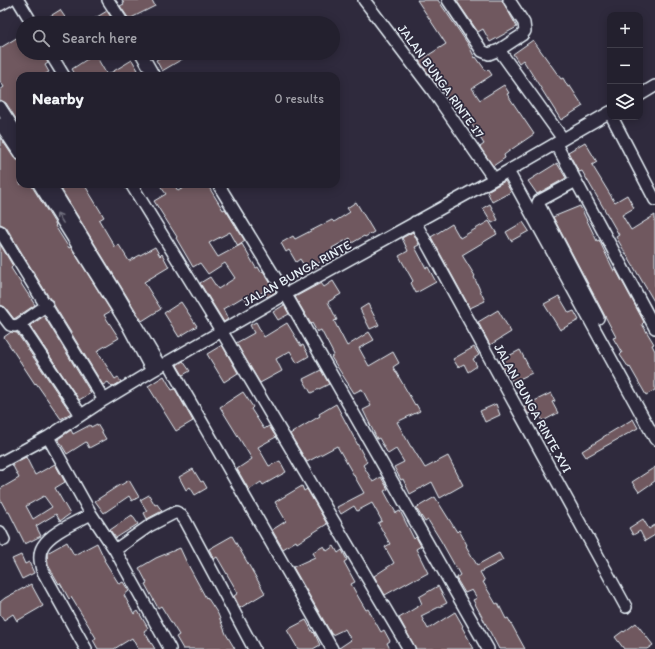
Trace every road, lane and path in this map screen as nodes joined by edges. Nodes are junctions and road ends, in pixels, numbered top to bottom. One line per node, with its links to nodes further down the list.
1 (9, 0): 7 (street)
2 (18, 0): 8 (street)
3 (108, 0): 9 (street)
4 (364, 0): 25 (street, JALAN BUNGA RINTE 17)
5 (448, 0): 10 (street)
6 (509, 0): 10 (street)
7 (0, 5)
8 (28, 16)
9 (118, 16)
10 (499, 50): 22 (street)
11 (54, 60): 13 (street)
12 (145, 60): 14 (street)
13 (62, 72)
14 (152, 72)
15 (655, 86): 16 (street)
16 (643, 93)
17 (0, 107): 21 (street)
18 (607, 116): 22 (street, JALAN BUNGA RINTE)
19 (613, 120): 31 (street)
20 (0, 124): 23 (street)
21 (16, 132)
22 (560, 141): 24 (street, JALAN BUNGA RINTE); 26 (street)
23 (16, 148)
24 (508, 171): 25 (street, JALAN BUNGA RINTE); 46 (street)
25 (494, 179): 32 (street, JALAN BUNGA RINTE)
26 (576, 181): 39 (street); 44 (street)
27 (42, 188): 34 (street, one-way to 27)
28 (52, 188): 34 (street)
29 (134, 188): 40 (street)
30 (220, 188): 35 (street)
31 (655, 200)
32 (415, 222): 35 (street, JALAN BUNGA RINTE); 50 (street, JALAN BUNGA RINTE XVI)
33 (0, 231): 36 (street)
34 (76, 235): 41 (street)
35 (286, 294): 40 (street, JALAN BUNGA RINTE); 56 (street)
36 (47, 306): 38 (street); 42 (street)
37 (0, 312): 38 (street)
38 (20, 324): 43 (street)
39 (655, 328)
40 (222, 332): 41 (street, JALAN BUNGA RINTE); 55 (street)
41 (160, 367): 42 (street, JALAN BUNGA RINTE); 54 (street)
42 (104, 400): 43 (street, JALAN BUNGA RINTE)
43 (81, 414): 45 (street, JALAN BUNGA RINTE)
44 (655, 426)
45 (48, 436): 47 (street, JALAN BUNGA RINTE); 48 (street)
46 (655, 439)
47 (0, 463)
48 (91, 514): 49 (street); 51 (street)
49 (115, 550): 52 (street); 53 (street)
50 (626, 607)
51 (86, 649)
52 (170, 649)
53 (254, 649)
54 (332, 649)
55 (409, 649)
56 (488, 649)

